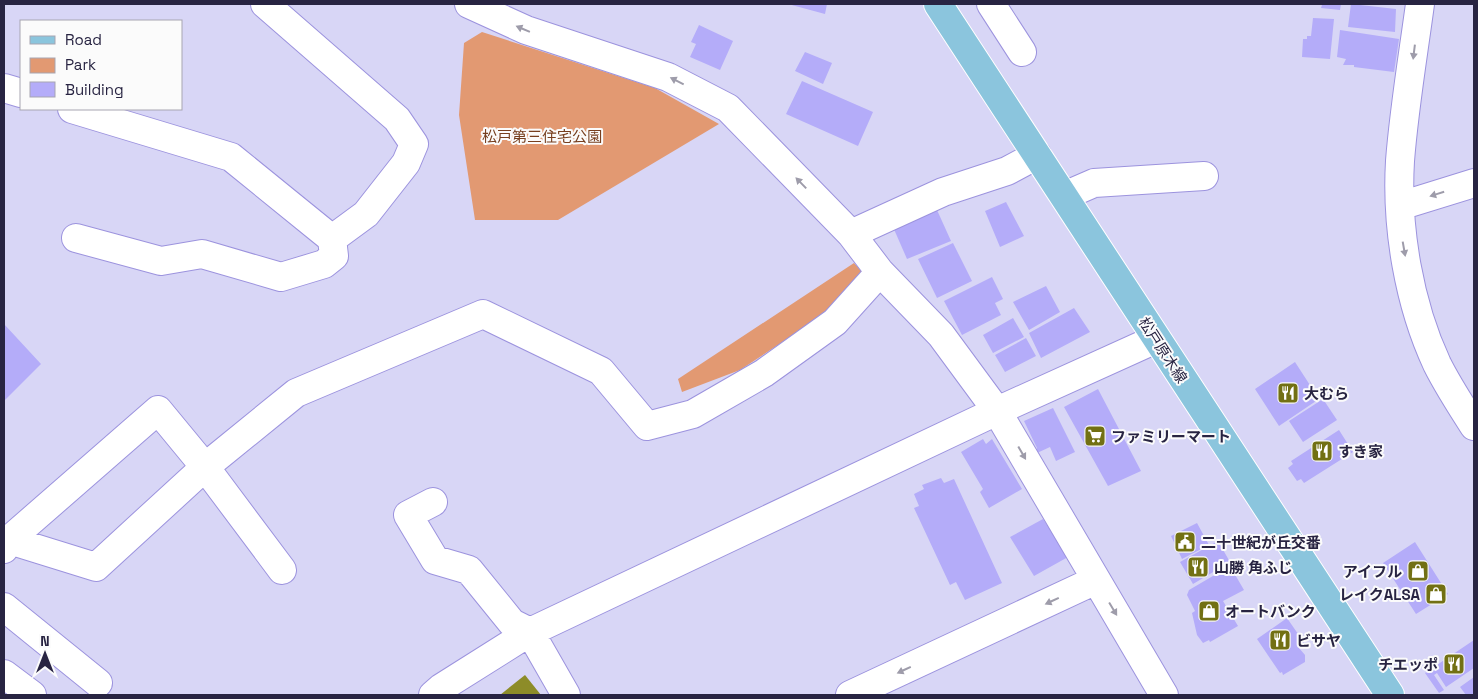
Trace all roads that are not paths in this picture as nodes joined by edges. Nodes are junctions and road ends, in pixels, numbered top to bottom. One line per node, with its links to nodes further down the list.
1 (265, 4): 17 (street)
2 (469, 4): 15 (street, one-way to 2)
3 (938, 4): 10 (main road, 松戸原木線)
4 (991, 4): 6 (street)
5 (1420, 4): 14 (street, one-way to 14)
6 (1022, 52)
7 (4, 88): 8 (street)
8 (20, 93)
9 (75, 110): 17 (street)
10 (1037, 155): 13 (main road, 松戸原木線); 15 (street)
11 (1204, 176): 13 (street)
12 (1474, 183): 14 (street, one-way to 14)
13 (1064, 196): 19 (main road, 松戸原木線)
14 (1400, 206): 20 (street, one-way to 20)
15 (843, 226): 18 (street)
16 (76, 238): 17 (street)
17 (332, 240)
18 (880, 272): 21 (street); 22 (street)
19 (1156, 339): 21 (street); 36 (main road, 松戸原木線)
20 (1469, 410)
21 (998, 411): 26 (street, one-way to 26); 28 (street)
22 (205, 467): 24 (street); 24 (street); 25 (street)
23 (433, 502): 28 (street)
24 (5, 543)
25 (282, 570)
26 (1096, 580): 34 (street, one-way to 34); 35 (street, one-way to 35)
27 (4, 607): 30 (street)
28 (530, 632): 32 (street); 33 (street)
29 (4, 674): 31 (street)
30 (98, 682)
31 (32, 695)
32 (433, 695)
33 (566, 695)
34 (850, 695)
35 (1164, 695)
36 (1390, 695)

